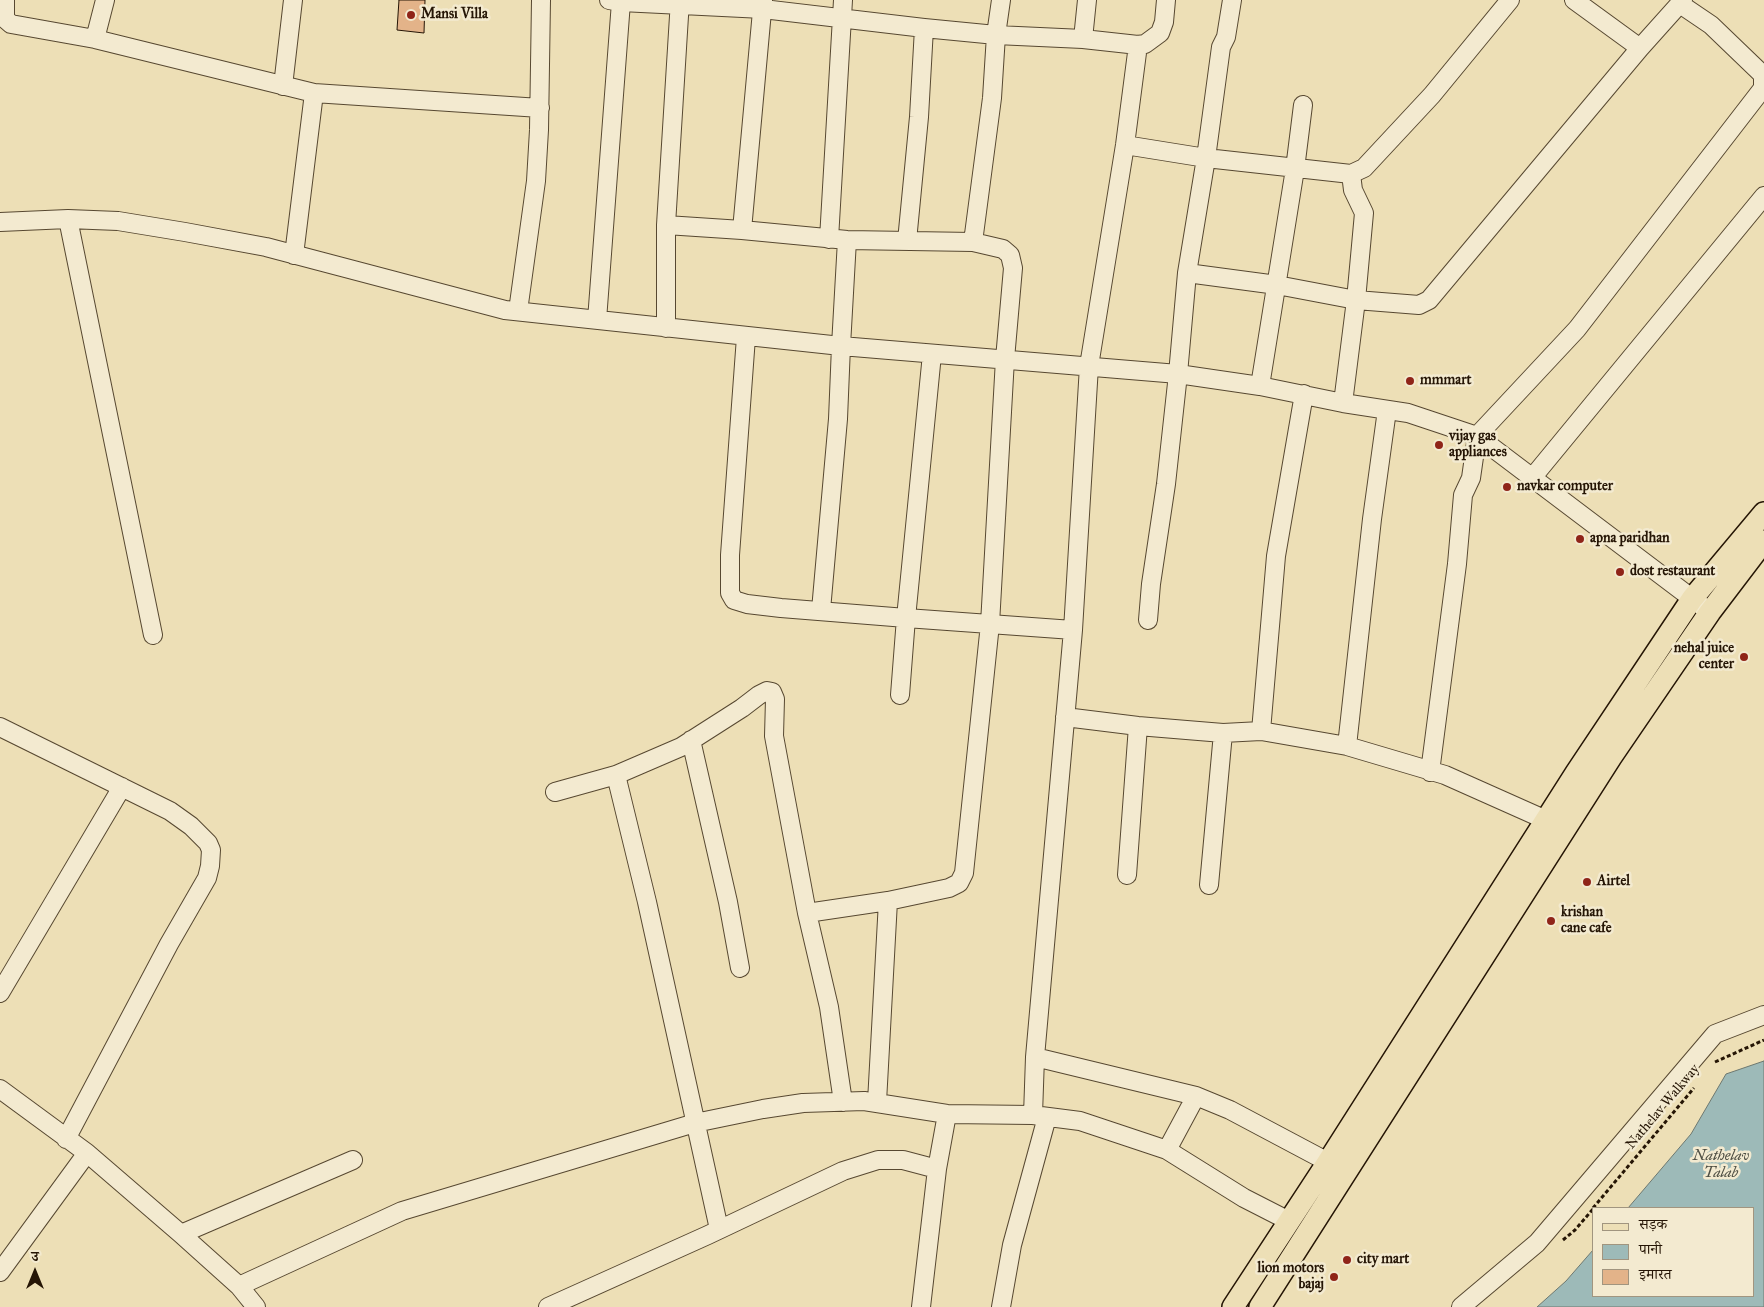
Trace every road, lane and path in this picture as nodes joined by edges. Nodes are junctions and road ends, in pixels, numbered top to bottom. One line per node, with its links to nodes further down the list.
1 (5, 0): 16 (street)
2 (105, 0): 20 (street)
3 (293, 0): 24 (street)
4 (541, 0): 27 (street)
5 (843, 0): 17 (street)
6 (1001, 0): 19 (street)
7 (1087, 0): 21 (street)
8 (1166, 0): 22 (street)
9 (1232, 0): 29 (street)
10 (1510, 0): 31 (street)
11 (1574, 0): 23 (street)
12 (615, 1): 14 (street); 46 (street)
13 (1681, 2): 23 (street); 58 (street)
14 (680, 3): 15 (street); 35 (street)
15 (763, 4): 17 (street); 36 (street)
16 (2, 19): 20 (street)
17 (842, 20): 18 (street); 37 (street)
18 (924, 28): 19 (street); 39 (street)
19 (996, 34): 21 (street); 40 (street)
20 (95, 39): 24 (street)
21 (1083, 39): 22 (street)
22 (1138, 45): 28 (street)
23 (1640, 48): 44 (street)
24 (283, 86): 25 (street)
25 (314, 93): 27 (street); 41 (street)
26 (1303, 105): 30 (street)
27 (540, 108): 45 (street)
28 (1125, 144): 29 (street); 52 (street)
29 (1206, 158): 30 (street); 42 (street)
30 (1295, 169): 31 (street); 43 (street)
31 (1351, 174): 44 (street)
32 (1764, 196): 59 (street)
33 (68, 220): 34 (street); 41 (street); 69 (street)
34 (0, 222)
35 (666, 225): 36 (street); 47 (street)
36 (742, 230): 37 (street)
37 (829, 239): 38 (street)
38 (847, 240): 39 (street); 49 (street)
39 (907, 241): 40 (street)
40 (973, 242): 51 (street)
41 (294, 255): 45 (street)
42 (1187, 272): 43 (street); 53 (street)
43 (1277, 285): 44 (street); 54 (street)
44 (1356, 300): 56 (street)
45 (518, 311): 46 (street)
46 (597, 320): 47 (street)
47 (666, 328): 48 (street)
48 (746, 337): 49 (street); 63 (street)
49 (841, 346): 50 (street); 63 (street)
50 (932, 354): 51 (street); 65 (street)
51 (1005, 359): 52 (street); 67 (street)
52 (1089, 366): 53 (street); 68 (street)
53 (1178, 374): 54 (street); 66 (street)
54 (1260, 386): 55 (street)
55 (1304, 394): 56 (street); 75 (street)
56 (1343, 402): 57 (street)
57 (1387, 410): 58 (street); 77 (street)
58 (1477, 436): 59 (street); 78 (street)
59 (1532, 478): 62 (street)
60 (1764, 513): 62 (main road)
61 (1764, 540): 64 (main road)
62 (1692, 599): 64 (street); 82 (main road)
63 (821, 610): 65 (street)
64 (1710, 612): 118 (main road)
65 (906, 618): 67 (street); 70 (street)
66 (1148, 620)
67 (990, 624): 68 (street); 85 (street)
68 (1074, 630): 71 (street)
69 (153, 635)
70 (900, 695)
71 (1065, 718): 72 (street); 91 (street)
72 (1138, 726): 74 (street); 83 (street)
73 (0, 727): 80 (street)
74 (1223, 732): 75 (street); 84 (street)
75 (1261, 732): 77 (street)
76 (691, 740): 79 (street); 86 (street); 87 (street)
77 (1347, 746): 78 (street)
78 (1430, 772): 82 (street)
79 (616, 775): 81 (street); 100 (street)
80 (122, 787): 88 (street); 101 (street)
81 (555, 792)
82 (1546, 820): 105 (main road)
83 (1128, 875)
84 (1209, 885)
85 (888, 901): 86 (street); 97 (street)
86 (807, 913): 96 (street)
87 (740, 968)
88 (0, 993)
89 (1764, 1015): 119 (street)
90 (1764, 1040): 92 (path, Nathelav Walkway)
91 (1035, 1057): 95 (street); 99 (street)
92 (1710, 1068)
93 (1698, 1083): 107 (path, Nathelav Walkway)
94 (0, 1089): 101 (street)
95 (1196, 1096): 102 (street); 105 (street)
96 (843, 1102): 97 (street); 100 (street)
97 (877, 1102): 98 (street)
98 (947, 1114): 99 (street); 106 (street)
99 (1040, 1116): 102 (street); 116 (street)
100 (694, 1123): 109 (street); 112 (street)
101 (66, 1139): 103 (street)
102 (1167, 1150): 108 (street)
103 (86, 1153): 110 (street); 111 (street)
104 (353, 1160): 110 (street)
105 (1328, 1162): 108 (main road)
106 (938, 1169): 109 (street); 115 (street)
107 (1594, 1207)
108 (1289, 1221): 117 (main road)
109 (719, 1230): 114 (street)
110 (181, 1234): 112 (street)
111 (0, 1272)
112 (239, 1286): 113 (street)
113 (256, 1307)
114 (548, 1307)
115 (921, 1307)
116 (1001, 1307)
117 (1233, 1307)
118 (1260, 1307)
119 (1462, 1307)

